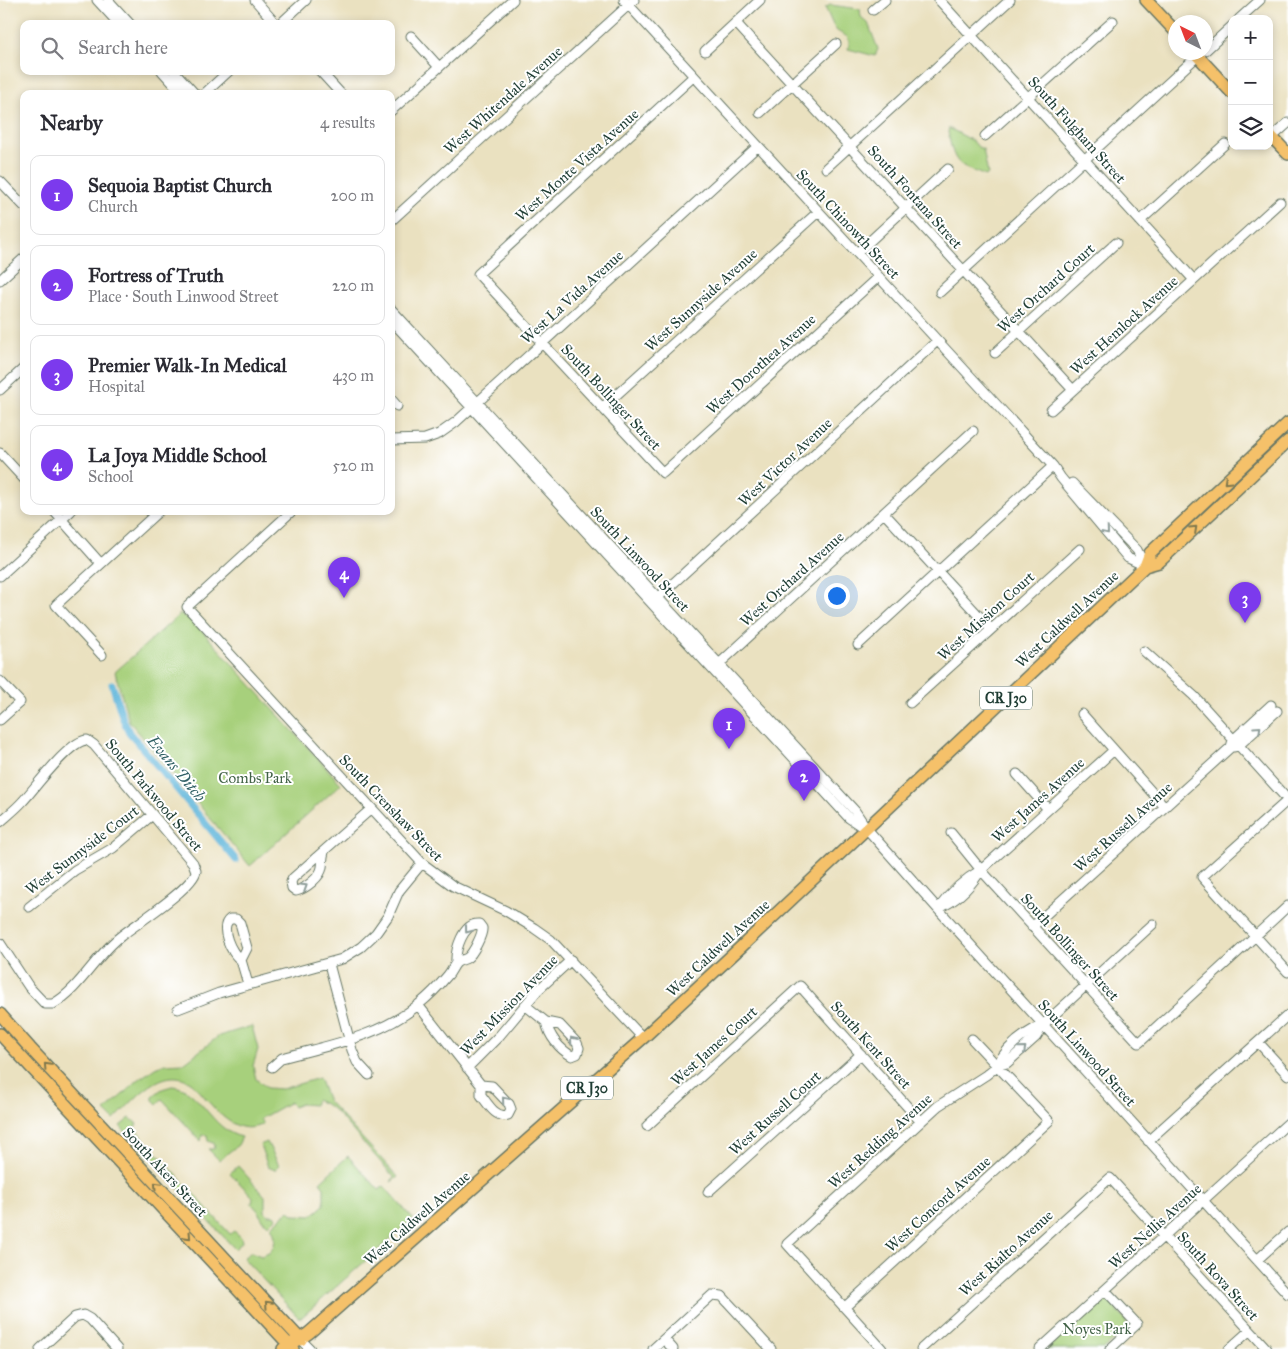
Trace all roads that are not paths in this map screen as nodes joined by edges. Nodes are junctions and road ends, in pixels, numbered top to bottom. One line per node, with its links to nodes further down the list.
1 (97, 0): 16 (street)
2 (108, 0): 17 (street)
3 (255, 0): 18 (street)
4 (306, 0): 19 (street)
5 (512, 0): 13 (street)
6 (760, 0): 21 (street)
7 (885, 0): 14 (street)
8 (939, 0): 24 (street, South Fulgham Street)
9 (1010, 0): 24 (street)
10 (1146, 0): 22 (main road)
11 (1260, 0): 15 (street)
12 (629, 2): 36 (street, South Chinowth Street); 62 (street, West Whitendale Avenue)
13 (502, 4): 31 (street)
14 (873, 10)
15 (1243, 15)
16 (115, 20)
17 (126, 20)
18 (272, 20)
19 (284, 20)
20 (1113, 21): 43 (street)
21 (736, 23): 28 (street); 37 (street, South Fontana Street)
22 (1168, 23)
23 (1228, 29): 26 (street)
24 (971, 35): 43 (street, South Fulgham Street); 52 (street)
25 (411, 36): 31 (street)
26 (1213, 42)
27 (836, 44): 37 (street)
28 (705, 51)
29 (1192, 60): 54 (street)
30 (1206, 60): 38 (main road)
31 (439, 67): 44 (street)
32 (166, 75): 39 (street)
33 (178, 75): 40 (street)
34 (225, 75): 41 (street)
35 (324, 75): 42 (street)
36 (694, 76): 51 (street, South Chinowth Street); 68 (street, West Monte Vista Avenue)
37 (792, 84): 45 (street); 52 (street, South Fontana Street)
38 (1228, 88)
39 (179, 90)
40 (191, 90)
41 (208, 90)
42 (337, 90)
43 (1028, 97): 48 (street); 54 (street, South Fulgham Street)
44 (395, 106)
45 (760, 112)
46 (1288, 123): 47 (street)
47 (1273, 134)
48 (985, 136)
49 (1273, 138): 53 (main road)
50 (1225, 144): 63 (street)
51 (758, 146): 61 (street, South Chinowth Street); 77 (street, West La Vida Avenue)
52 (850, 146): 55 (street); 60 (street, South Fontana Street)
53 (1288, 154)
54 (1085, 160): 63 (street, South Fulgham Street); 67 (street)
55 (826, 168)
56 (948, 170): 60 (street)
57 (0, 181): 58 (street)
58 (20, 202)
59 (1280, 202): 71 (street, West Hemlock Avenue)
60 (906, 208): 65 (street); 67 (street, South Fontana Street)
61 (818, 212): 65 (street, South Chinowth Street); 83 (street, West Sunnyside Avenue)
62 (395, 216)
63 (1140, 221): 71 (street, South Fulgham Street)
64 (1116, 243): 75 (street, West Orchard Court)
65 (857, 253): 69 (street, South Chinowth Street)
66 (20, 262): 70 (street)
67 (964, 270): 72 (street); 75 (street, South Fontana Street)
68 (478, 274): 77 (street, South Bollinger Street)
69 (878, 277): 76 (street, South Chinowth Street); 92 (street, West Dorothea Avenue)
70 (0, 280)
71 (1194, 280): 81 (street, West Hemlock Avenue)
72 (940, 292)
73 (395, 314): 82 (street, South Linwood Street)
74 (395, 324): 82 (street, South Linwood Street)
75 (1019, 331): 78 (street, West Orchard Court); 81 (street, South Fontana Street)
76 (937, 341): 91 (street, South Chinowth Street); 108 (street, West Victor Avenue)
77 (542, 344): 82 (street, West La Vida Avenue); 83 (street, South Bollinger Street)
78 (995, 353)
79 (20, 372): 80 (street)
80 (0, 390)
81 (1072, 390): 84 (street, West Hemlock Avenue)
82 (474, 405): 88 (street, West La Vida Avenue); 95 (street, South Linwood Street); 102 (street, South Linwood Street)
83 (602, 408): 92 (street, South Bollinger Street)
84 (1051, 410)
85 (1288, 424): 105 (main road, West Caldwell Avenue / CR J30, one-way to 105)
86 (973, 431): 96 (street)
87 (1288, 432): 94 (main road)
88 (395, 440)
89 (1288, 441): 94 (main road, West Caldwell Avenue / CR J30)
90 (0, 453): 93 (street)
91 (1053, 466): 105 (street, South Chinowth Street); 106 (street)
92 (663, 473)
93 (20, 475)
94 (1250, 476): 105 (main road, West Caldwell Avenue / CR J30, one-way to 94)
95 (548, 491): 102 (street); 108 (street, South Linwood Street)
96 (884, 513): 106 (street); 114 (street, West Orchard Avenue)
97 (58, 515): 101 (street)
98 (67, 515): 101 (street)
99 (155, 515): 104 (street)
100 (288, 515): 125 (street, South Crenshaw Street)
101 (62, 520): 104 (street); 107 (street)
102 (600, 536): 108 (street, South Linwood Street)
103 (1080, 549): 109 (street, West Mission Court)
104 (101, 564): 113 (street)
105 (1145, 566): 129 (main road, West Caldwell Avenue / CR J30)
106 (938, 572): 109 (street); 111 (street)
107 (0, 576)
108 (654, 600): 110 (street, South Linwood Street); 114 (street, South Linwood Street)
109 (991, 629): 116 (street, West Mission Court)
110 (681, 635): 114 (street); 129 (street, South Linwood Street)
111 (858, 645)
112 (1144, 651): 120 (street)
113 (102, 656)
114 (719, 664): 129 (street, South Linwood Street)
115 (0, 680): 119 (street)
116 (910, 703)
117 (1274, 708): 120 (street, West Russell Avenue)
118 (1082, 714): 121 (street)
119 (0, 720)
120 (1234, 744): 123 (street); 124 (street, West Russell Avenue)
121 (1114, 750): 124 (street); 126 (street, West James Avenue)
122 (1017, 774): 126 (street)
123 (1288, 800): 139 (street)
124 (1165, 808): 138 (street, West Russell Avenue)
125 (371, 809): 131 (street); 132 (street, South Crenshaw Street)
126 (1048, 809): 133 (street, West James Avenue)
127 (152, 815): 128 (street, South Parkwood Street); 135 (street, West Sunnyside Court); 140 (street, South Parkwood Street)
128 (0, 822)
129 (867, 829): 136 (street, South Linwood Street); 159 (main road, West Caldwell Avenue / CR J30)
130 (951, 833): 133 (street, South Bollinger Street)
131 (324, 852): 131 (street, one-way to 131)
132 (422, 863): 142 (street, South Crenshaw Street); 144 (street)
133 (981, 870): 136 (street, West James Avenue); 138 (street, South Bollinger Street)
134 (1288, 906): 139 (street)
135 (29, 907)
136 (938, 909): 156 (street, South Linwood Street)
137 (1153, 924): 148 (street, West Redding Avenue)
138 (1032, 927): 148 (street, South Bollinger Street)
139 (1256, 936): 145 (street); 148 (street, South Bollinger Street)
140 (0, 945)
141 (241, 960): 146 (street)
142 (570, 960): 150 (street, West Mission Avenue); 159 (street, South Crenshaw Street)
143 (456, 963): 149 (street)
144 (329, 964): 146 (street); 161 (street)
145 (1288, 972)
146 (248, 984): 151 (street)
147 (800, 986): 163 (street, South Kent Street); 173 (street, West James Court)
148 (1086, 986): 156 (street, West Redding Avenue)
149 (418, 1005): 161 (street); 166 (street)
150 (525, 1005): 155 (street); 166 (street, West Mission Avenue)
151 (178, 1009)
152 (0, 1014): 157 (main road, South Akers Street)
153 (1288, 1015): 162 (street)
154 (0, 1021): 157 (main road)
155 (546, 1022)
156 (1044, 1024): 164 (street, West Redding Avenue); 175 (street, South Linwood Street)
157 (16, 1032): 174 (main road, South Akers Street, one-way to 157)
158 (0, 1034): 170 (main road, South Akers Street)
159 (642, 1038): 187 (main road, West Caldwell Avenue / CR J30)
160 (972, 1039): 164 (street)
161 (349, 1040): 165 (street); 167 (street)
162 (1258, 1042): 168 (street); 175 (street)
163 (861, 1054): 171 (street, South Kent Street); 177 (street, West Russell Court)
164 (997, 1066): 171 (street, West Redding Avenue); 184 (street, West Concord Avenue)
165 (272, 1068)
166 (467, 1068): 169 (street)
167 (369, 1075)
168 (1288, 1075)
169 (481, 1085)
170 (55, 1094): 174 (main road); 187 (main road, South Akers Street, one-way to 187)
171 (921, 1122): 184 (street, West Redding Avenue)
172 (1288, 1123): 178 (street, West Nellis Avenue)
173 (646, 1126)
174 (108, 1132): 187 (main road, South Akers Street, one-way to 174)
175 (1148, 1142): 178 (street, South Linwood Street)
176 (1110, 1178): 180 (street, South Rova Street); 195 (street, West Rialto Avenue)
177 (708, 1192)
178 (1203, 1200): 180 (street, West Nellis Avenue); 181 (street, South Linwood Street)
179 (1288, 1232): 181 (street)
180 (1164, 1236): 182 (street, West Nellis Avenue); 185 (street, South Rova Street)
181 (1257, 1260): 183 (street, South Linwood Street)
182 (1105, 1290): 196 (street, West Nellis Avenue); 197 (street)
183 (1288, 1294)
184 (845, 1307): 194 (street)
185 (1249, 1331): 198 (street); 199 (street, South Rova Street)
186 (664, 1339): 191 (street); 192 (street); 193 (street)
187 (293, 1346): 190 (street, South Akers Street)
188 (40, 1349): 189 (street)
189 (118, 1349)
190 (310, 1349)
191 (653, 1349)
192 (673, 1349)
193 (771, 1349)
194 (882, 1349)
195 (921, 1349)
196 (1040, 1349)
197 (1110, 1349)
198 (1229, 1349)
199 (1267, 1349)

